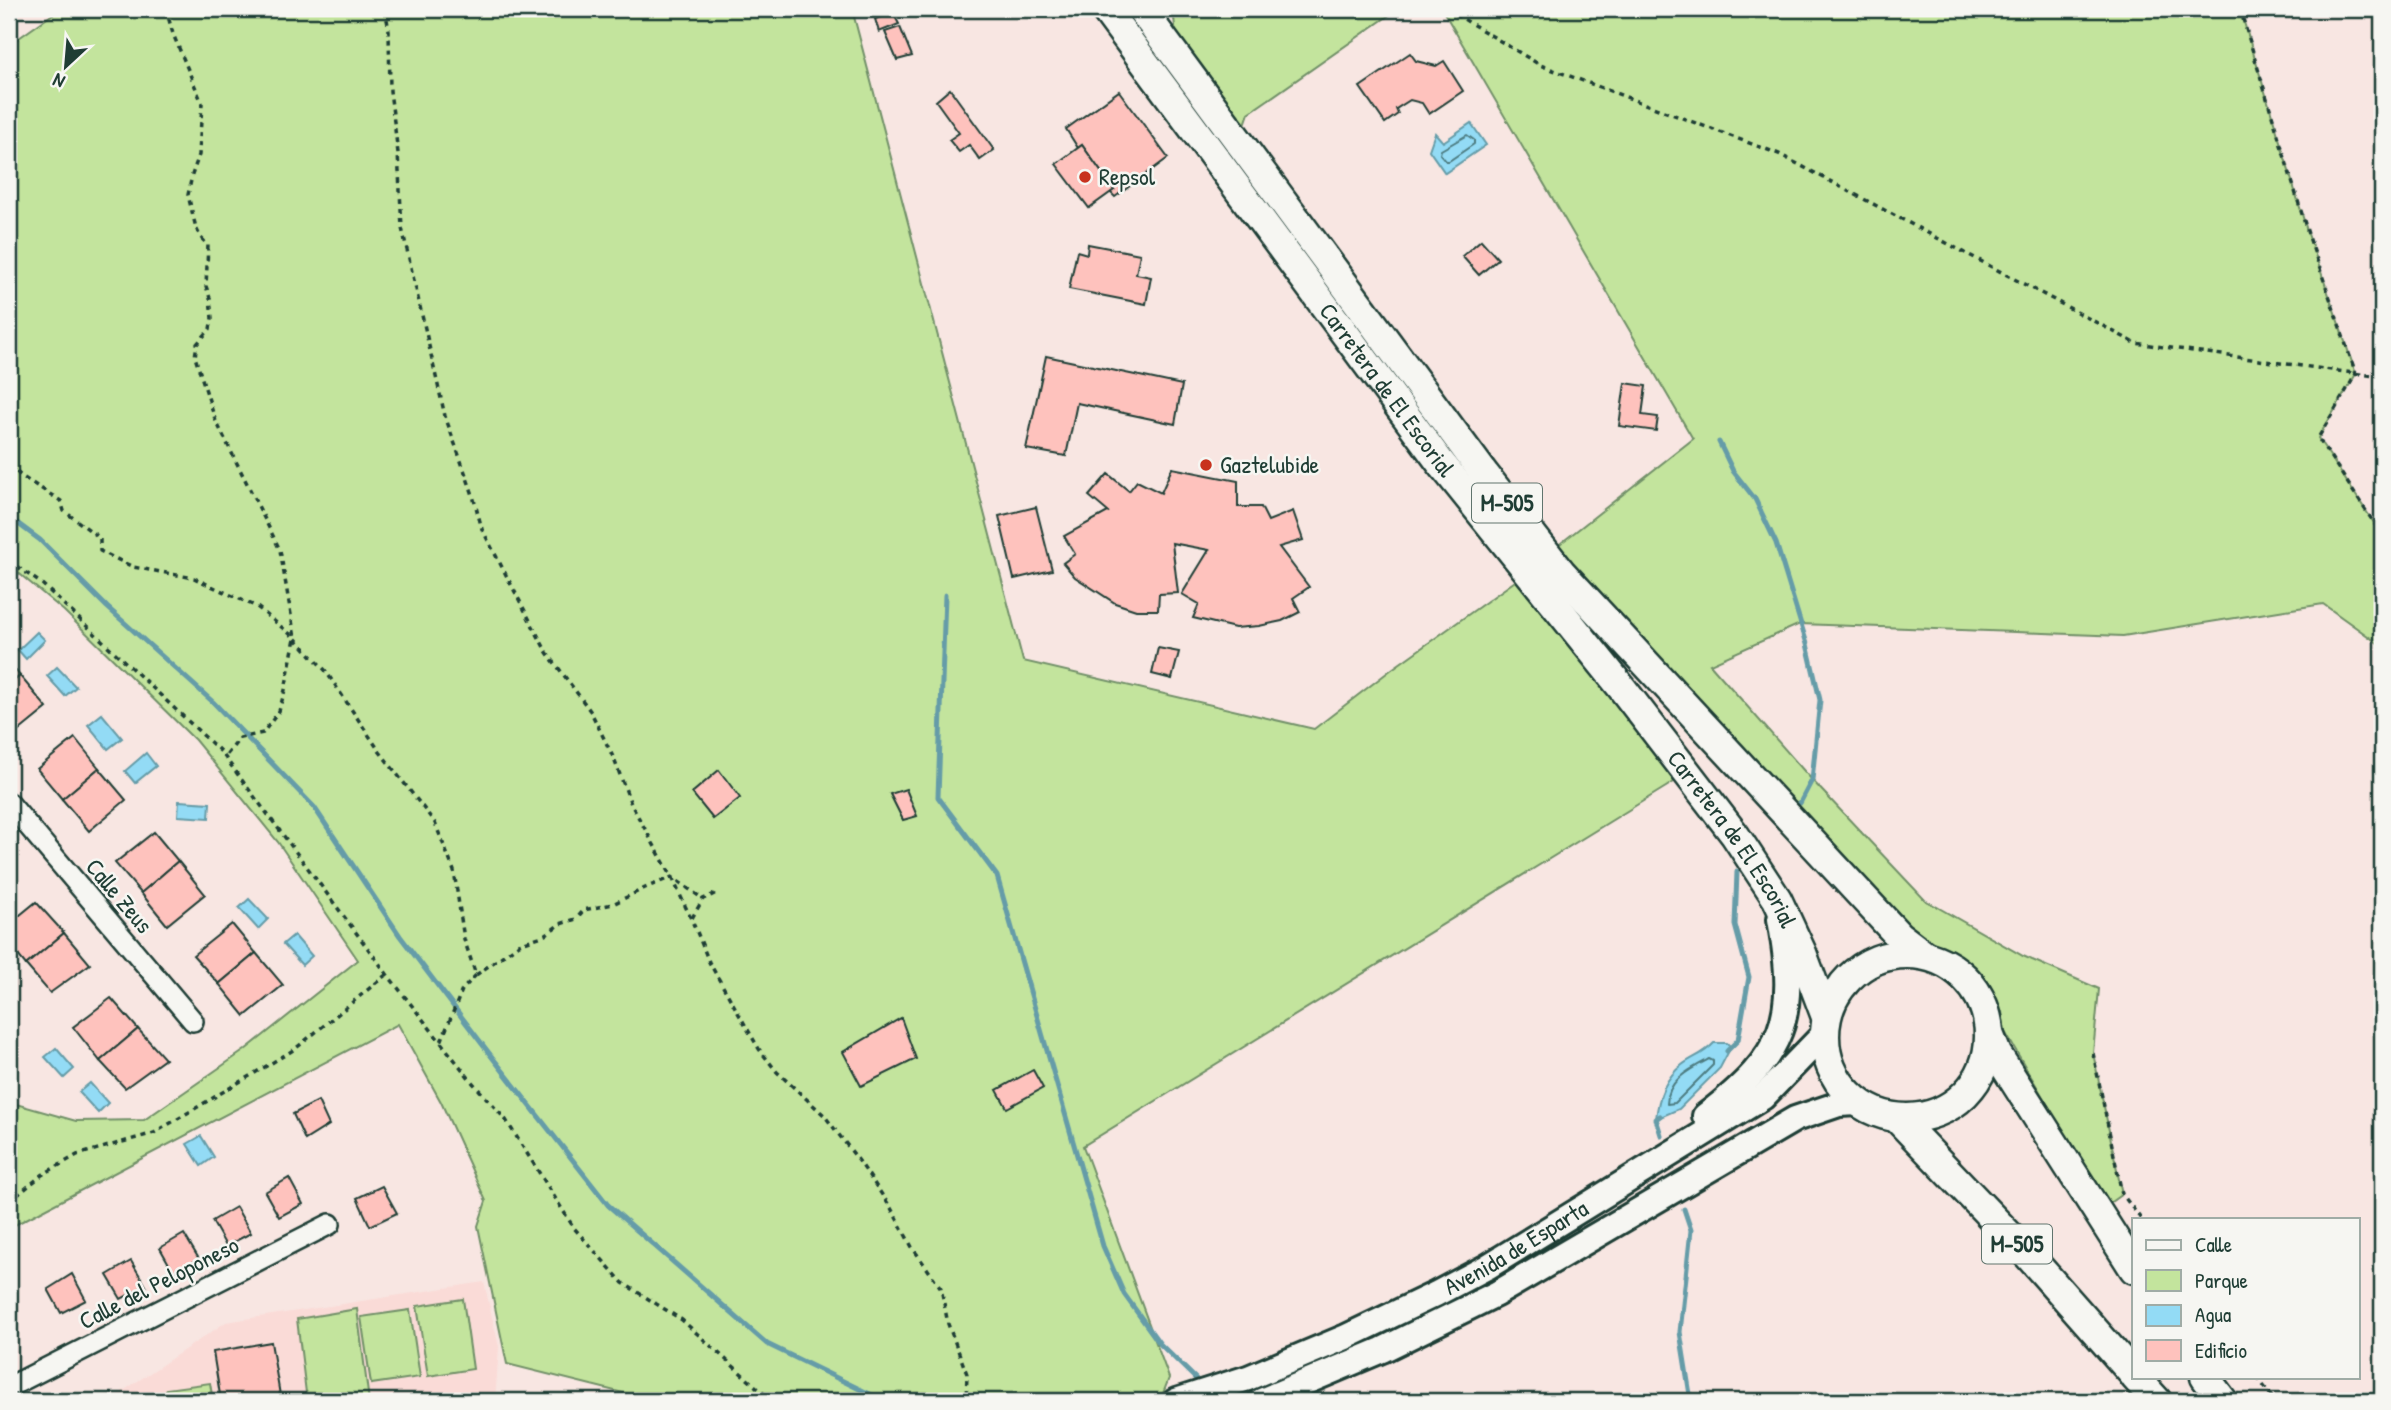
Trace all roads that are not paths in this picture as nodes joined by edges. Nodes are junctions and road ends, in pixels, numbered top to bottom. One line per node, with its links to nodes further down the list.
1 (1105, 9): 4 (highway, Carretera de El Escorial / M-505)
2 (1141, 9): 5 (highway, Carretera de El Escorial / M-505)
3 (9, 803): 6 (street, Calle Zeus)
4 (1777, 900): 7 (highway, Carretera de El Escorial / M-505); 11 (main road)
5 (1924, 955): 7 (highway, M-505); 8 (highway, M-505)
6 (193, 1021)
7 (1825, 1026): 9 (highway, M-505); 11 (main road, Avenida de Esparta)
8 (1990, 1036): 10 (highway, M-505); 13 (highway, M-505)
9 (1858, 1103): 10 (highway, M-505); 19 (main road, Avenida de Esparta)
10 (1897, 1118): 14 (highway, M-505)
11 (1587, 1205): 18 (main road, Avenida de Esparta)
12 (330, 1223): 17 (street, Calle del Peloponeso)
13 (2132, 1266)
14 (2132, 1373)
15 (2137, 1378): 20 (highway, M-505)
16 (2206, 1378): 21 (highway)
17 (9, 1385)
18 (1176, 1401)
19 (1261, 1401)
20 (2157, 1401)
21 (2223, 1401)

